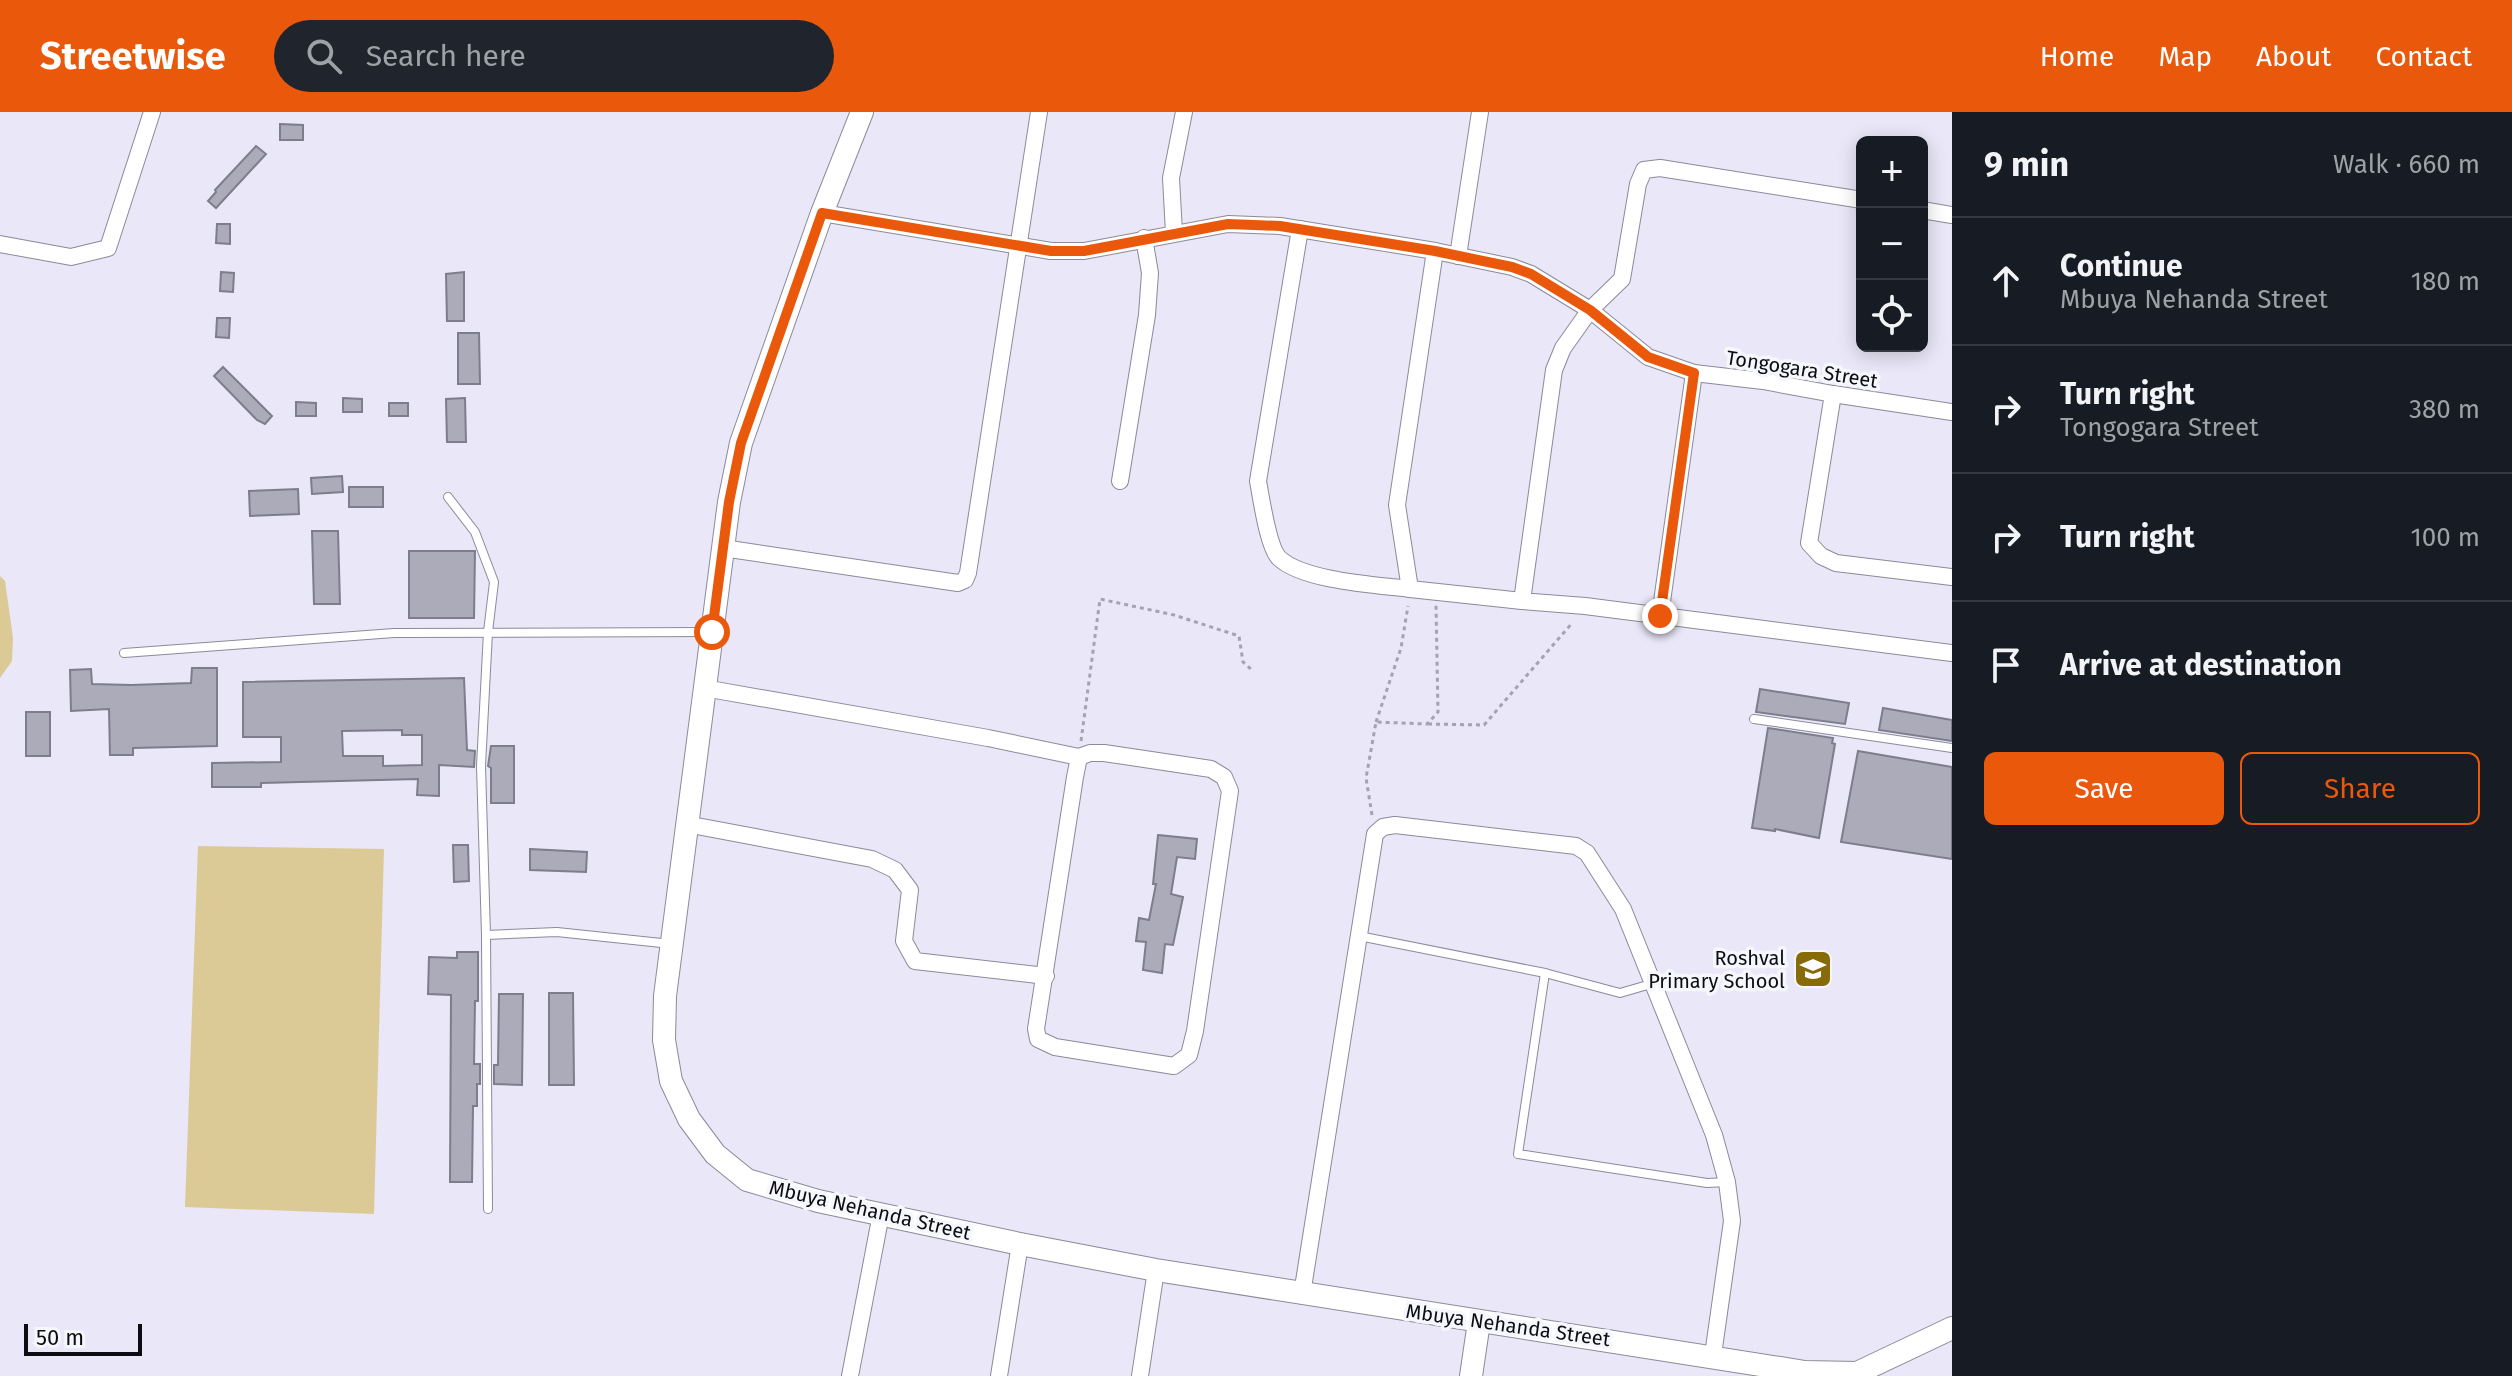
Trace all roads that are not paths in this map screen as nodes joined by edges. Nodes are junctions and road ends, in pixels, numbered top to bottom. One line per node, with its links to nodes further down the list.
1 (152, 112): 13 (street)
2 (862, 112): 8 (street, Mbuya Nehanda Street)
3 (1039, 112): 14 (street)
4 (1184, 112): 11 (street)
5 (1480, 112): 16 (street)
6 (1856, 199): 17 (street)
7 (1928, 211): 9 (street)
8 (822, 213): 14 (street, Tongogara Street); 23 (street, Mbuya Nehanda Street)
9 (1952, 215)
10 (1300, 229): 11 (street, Tongogara Street); 15 (street, Tongogara Street); 25 (street)
11 (1174, 233): 12 (street, Tongogara Street)
12 (1144, 238): 14 (street, Tongogara Street); 21 (street)
13 (0, 244)
14 (1018, 245): 23 (street)
15 (1435, 251): 16 (street, Tongogara Street); 25 (street)
16 (1458, 256): 17 (street, Tongogara Street)
17 (1590, 310): 18 (street, Tongogara Street); 26 (street)
18 (1694, 373): 19 (street, Tongogara Street); 27 (street)
19 (1833, 394): 20 (street, Tongogara Street); 24 (street)
20 (1952, 412)
21 (1120, 481)
22 (448, 497): 28 (lane)
23 (723, 548): 29 (street, Mbuya Nehanda Street)
24 (1952, 577)
25 (1410, 589): 26 (street)
26 (1522, 601): 27 (street)
27 (1660, 616): 31 (street)
28 (488, 632): 29 (lane); 30 (lane); 37 (lane)
29 (712, 632): 32 (street, Mbuya Nehanda Street)
30 (124, 653)
31 (1952, 653)
32 (704, 688): 35 (street); 36 (street, Mbuya Nehanda Street)
33 (1754, 719): 34 (lane)
34 (1952, 748)
35 (1079, 757): 41 (street); 41 (street)
36 (686, 824): 39 (street, Mbuya Nehanda Street); 41 (street)
37 (486, 935): 39 (lane); 44 (lane)
38 (1359, 936): 40 (lane); 42 (street); 48 (street)
39 (671, 944): 45 (street, Mbuya Nehanda Street)
40 (1545, 973): 42 (lane); 43 (lane)
41 (1046, 976)
42 (1651, 984): 43 (street)
43 (1727, 1182): 51 (street)
44 (488, 1209)
45 (881, 1214): 46 (street, Mbuya Nehanda Street); 53 (street)
46 (1020, 1244): 47 (street, Mbuya Nehanda Street); 54 (street)
47 (1156, 1270): 48 (street, Mbuya Nehanda Street); 55 (street)
48 (1302, 1294): 49 (street, Mbuya Nehanda Street)
49 (1479, 1322): 51 (street, Mbuya Nehanda Street); 56 (street)
50 (1952, 1328): 52 (street, Mbuya Nehanda Street)
51 (1713, 1355): 52 (street, Mbuya Nehanda Street)
52 (1858, 1375)
53 (850, 1376)
54 (999, 1376)
55 (1140, 1376)
56 (1471, 1376)

